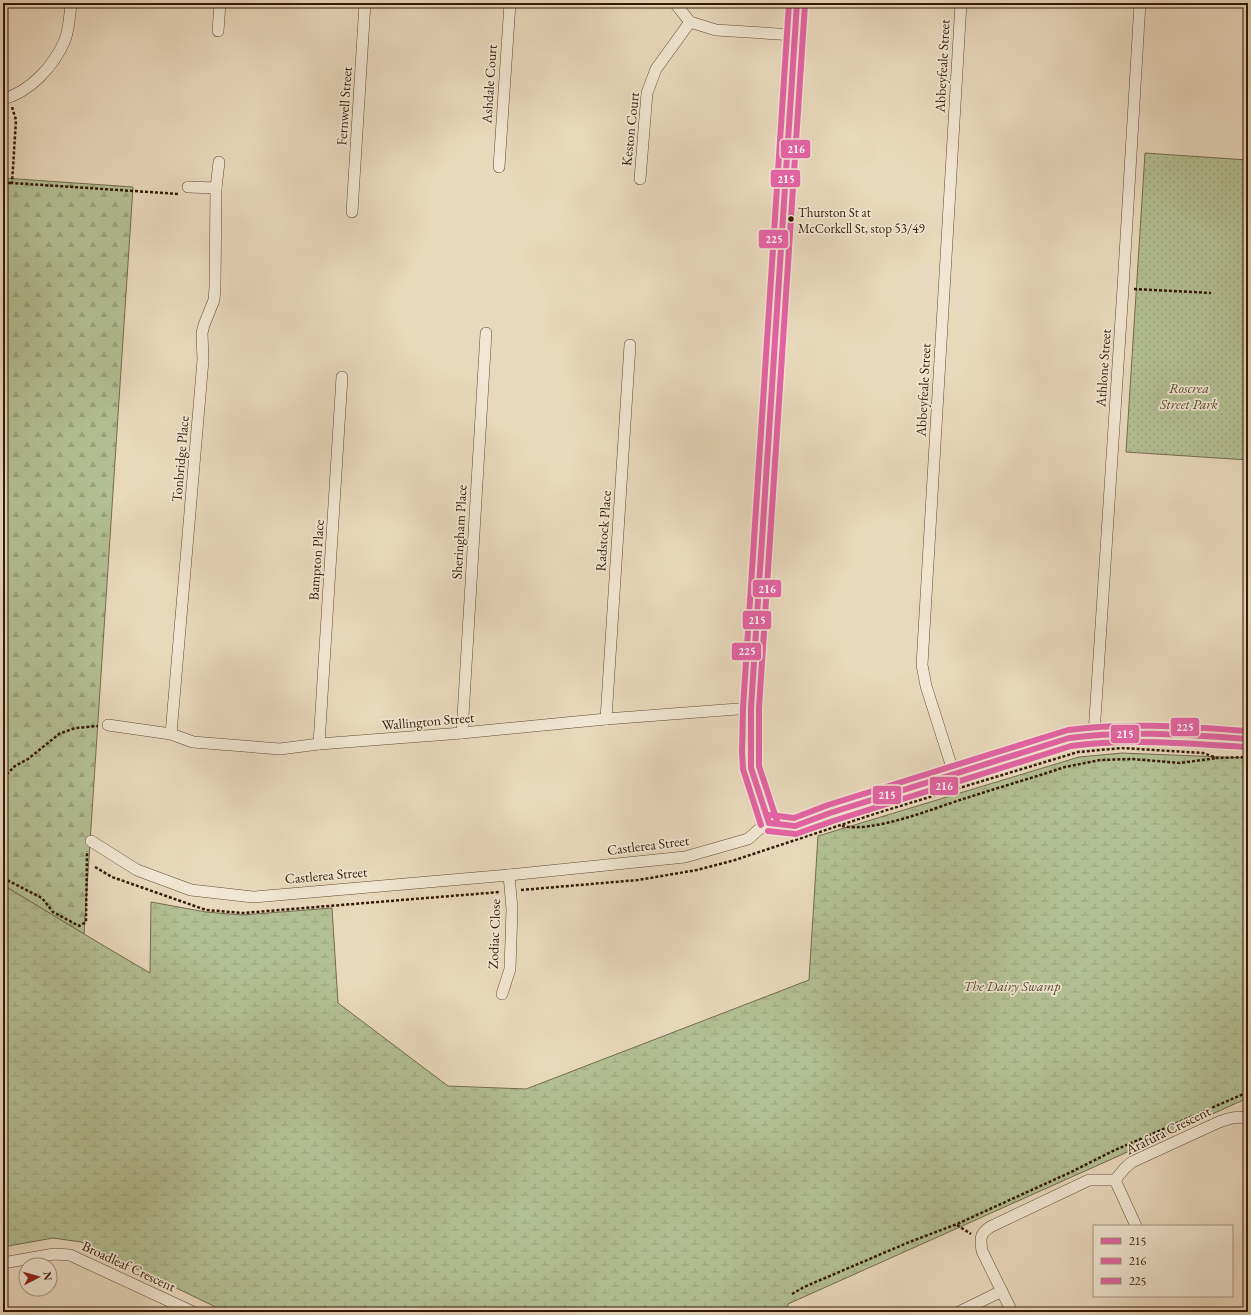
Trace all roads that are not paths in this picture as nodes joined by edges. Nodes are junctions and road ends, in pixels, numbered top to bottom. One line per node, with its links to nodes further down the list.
1 (71, 3): 12 (street)
2 (220, 3): 10 (street)
3 (365, 3): 18 (street, Fernwell Street)
4 (510, 3): 14 (street, Ashdale Court)
5 (675, 3): 9 (street)
6 (797, 3): 11 (street)
7 (961, 3): 30 (street, Abbeyfeale Street)
8 (1140, 3): 27 (street, Athlone Street)
9 (690, 22): 11 (street); 15 (street, Keston Court)
10 (218, 31)
11 (794, 35): 22 (street)
12 (6, 98)
13 (219, 162): 17 (street, Tonbridge Place)
14 (499, 167)
15 (640, 179)
16 (188, 187): 17 (street)
17 (216, 188): 26 (street, Tonbridge Place)
18 (352, 212)
19 (486, 333): 25 (street, Sheringham Place)
20 (630, 345): 23 (street, Radstock Place)
21 (342, 377): 29 (street, Bampton Place)
22 (751, 708): 23 (street, Wallington Street); 31 (street)
23 (606, 719): 25 (street, Wallington Street)
24 (108, 725): 26 (street, Wallington Street)
25 (462, 733): 29 (street, Wallington Street)
26 (171, 734): 29 (street, Wallington Street)
27 (1094, 734): 28 (street); 30 (street)
28 (1248, 739)
29 (319, 744)
30 (954, 774): 31 (street)
31 (769, 823): 33 (street, Castlerea Street)
32 (91, 841): 33 (street, Castlerea Street)
33 (509, 875): 34 (street, Zodiac Close)
34 (502, 994)
35 (1248, 1118): 36 (street, Arafura Crescent)
36 (1115, 1180): 37 (street); 39 (street)
37 (1136, 1225)
38 (3, 1263): 40 (street, Broadleaf Crescent)
39 (1002, 1292): 41 (street); 42 (street)
40 (193, 1312)
41 (959, 1312)
42 (1012, 1312)

